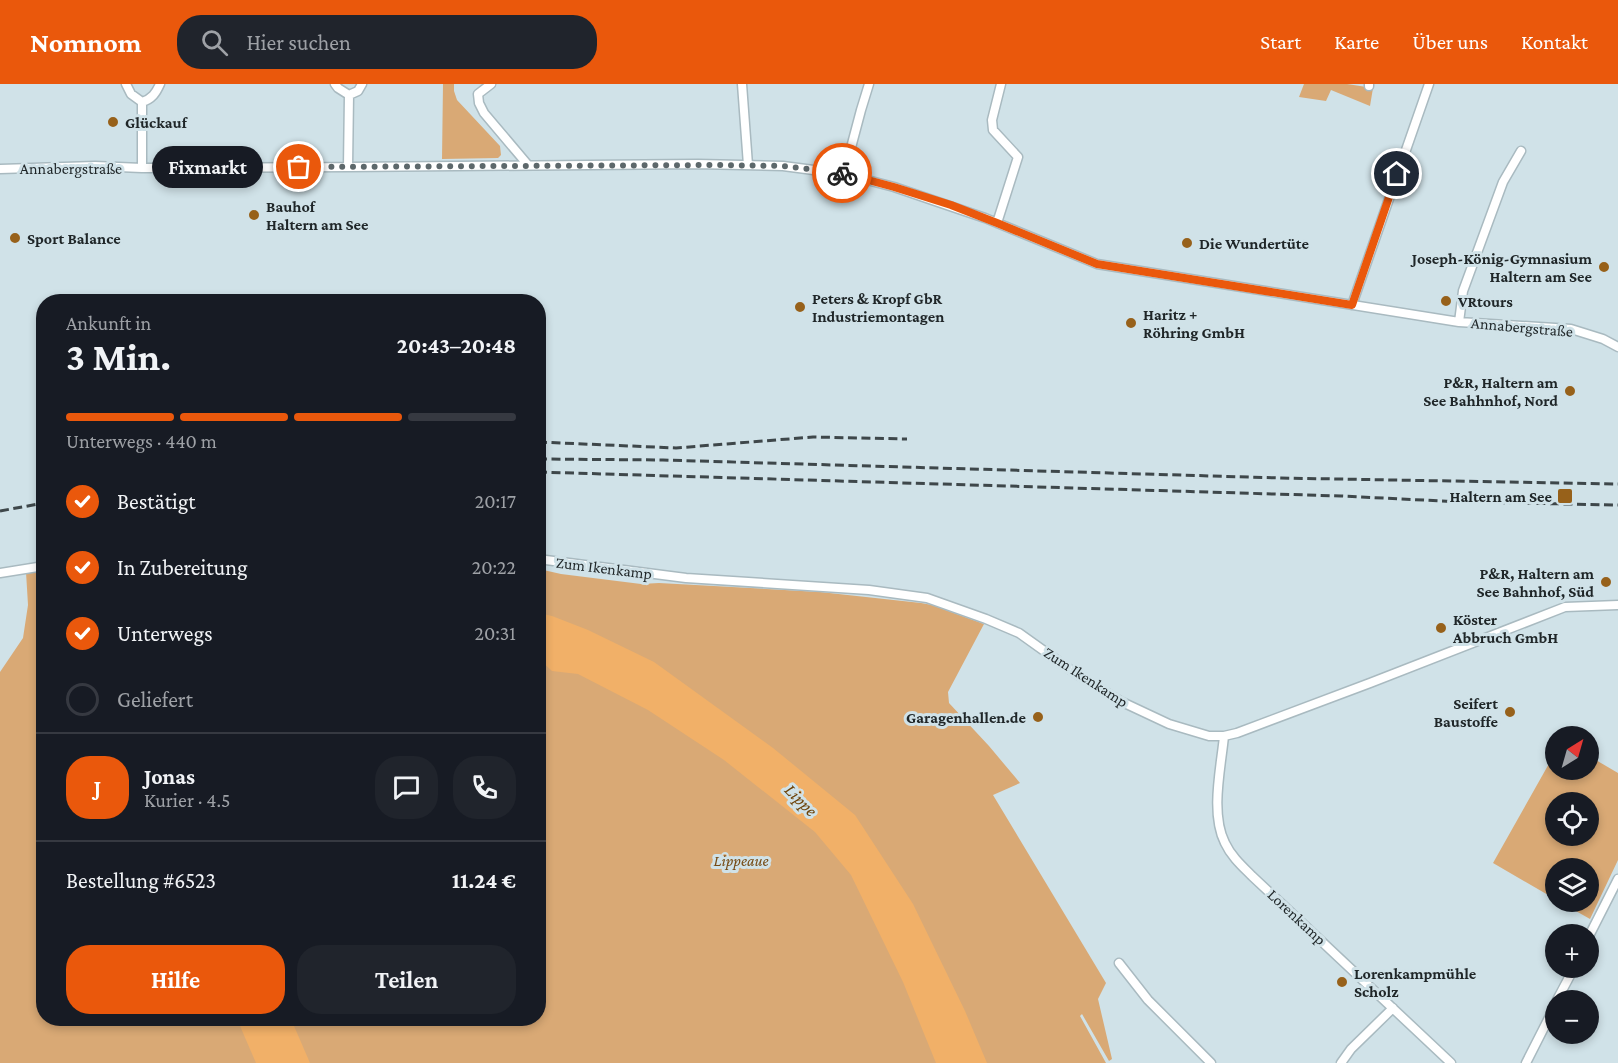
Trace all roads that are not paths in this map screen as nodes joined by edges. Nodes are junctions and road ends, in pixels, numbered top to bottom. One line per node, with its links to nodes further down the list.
1 (126, 84): 11 (street)
2 (160, 84): 11 (street)
3 (335, 84): 10 (street)
4 (362, 84): 10 (street)
5 (491, 84): 13 (street)
6 (742, 84): 14 (street)
7 (870, 84): 18 (street)
8 (1000, 84): 19 (street)
9 (1429, 84): 20 (street)
10 (349, 95): 15 (street)
11 (142, 102): 16 (street, Annabergstraße)
12 (1521, 151): 21 (street, Annabergstraße)
13 (528, 165): 14 (street, Annabergstraße); 15 (street, Annabergstraße)
14 (748, 165): 18 (street, Annabergstraße)
15 (348, 167): 16 (street, Annabergstraße)
16 (142, 168): 17 (street, Annabergstraße)
17 (0, 169)
18 (844, 174): 19 (street, Annabergstraße)
19 (997, 223): 20 (street, Annabergstraße)
20 (1352, 305): 21 (street, Annabergstraße)
21 (1459, 322): 22 (street, Annabergstraße)
22 (1618, 347)
23 (546, 560): 27 (street, Zum Ikenkamp)
24 (36, 567): 25 (street)
25 (0, 573)
26 (1618, 605): 27 (street, Zum Ikenkamp)
27 (1224, 736): 31 (street, Lorenkamp)
28 (1618, 879): 29 (street)
29 (1595, 924)
30 (1119, 963): 33 (street)
31 (1393, 1008): 34 (street); 35 (street, Lorenkamp)
32 (1545, 1024): 36 (street)
33 (1210, 1063)
34 (1341, 1063)
35 (1451, 1063)
36 (1526, 1063)

